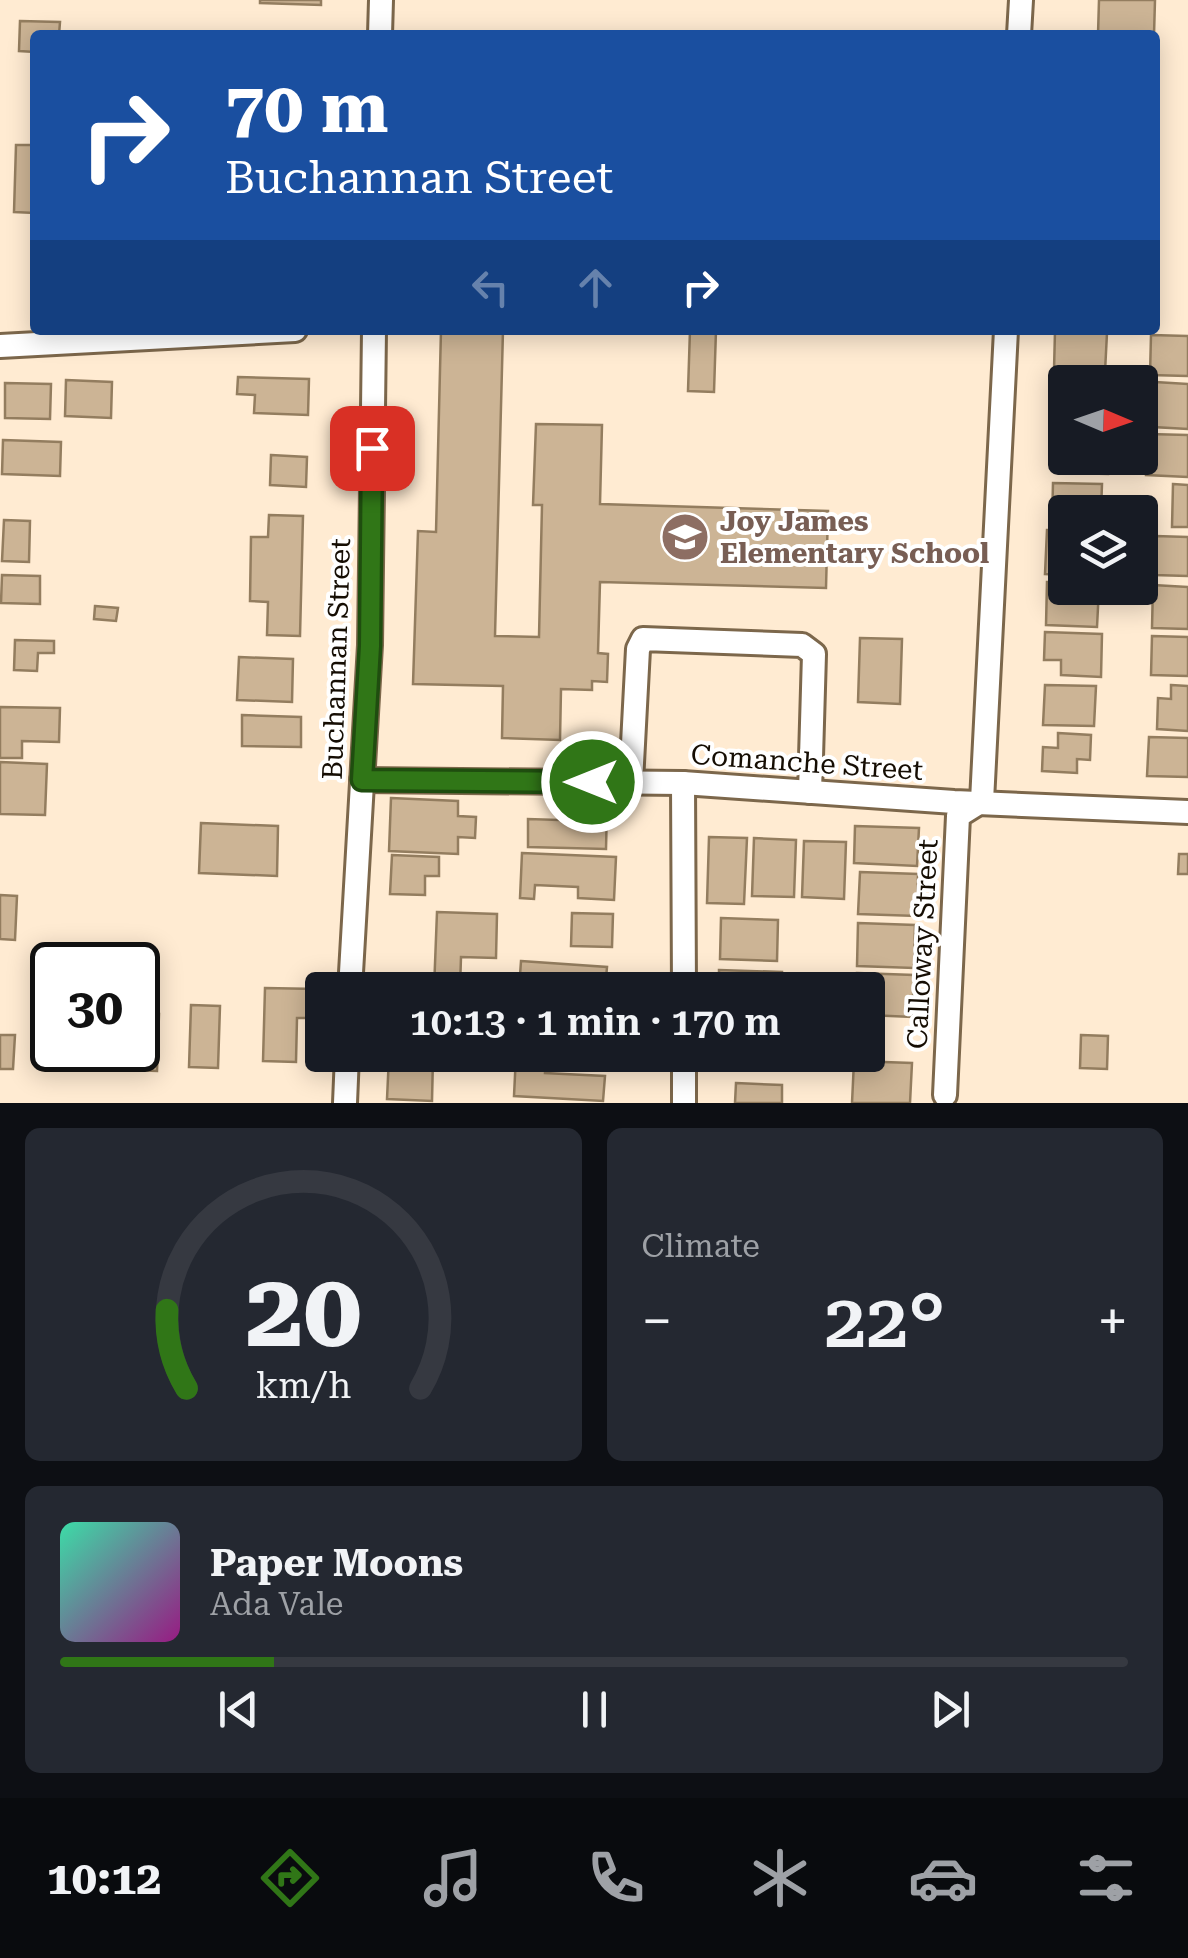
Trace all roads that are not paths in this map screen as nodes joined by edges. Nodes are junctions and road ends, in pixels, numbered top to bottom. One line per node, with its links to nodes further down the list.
1 (381, 0): 3 (street)
2 (1021, 0): 4 (street)
3 (380, 30)
4 (1020, 30)
5 (203, 335): 8 (street)
6 (374, 335): 9 (street, Buchannan Street)
7 (1006, 335): 13 (street)
8 (0, 346)
9 (362, 780): 10 (street, Comanche Street); 15 (street, Buchannan Street)
10 (630, 782): 11 (street, Comanche Street); 12 (street)
11 (684, 783): 12 (street, Comanche Street); 16 (street)
12 (810, 792): 13 (street, Comanche Street)
13 (982, 802): 14 (street, Comanche Street); 19 (street, Calloway Street)
14 (1188, 812)
15 (351, 972)
16 (684, 972)
17 (346, 1072): 20 (street)
18 (684, 1072): 21 (street)
19 (945, 1095)
20 (345, 1103)
21 (684, 1103)

